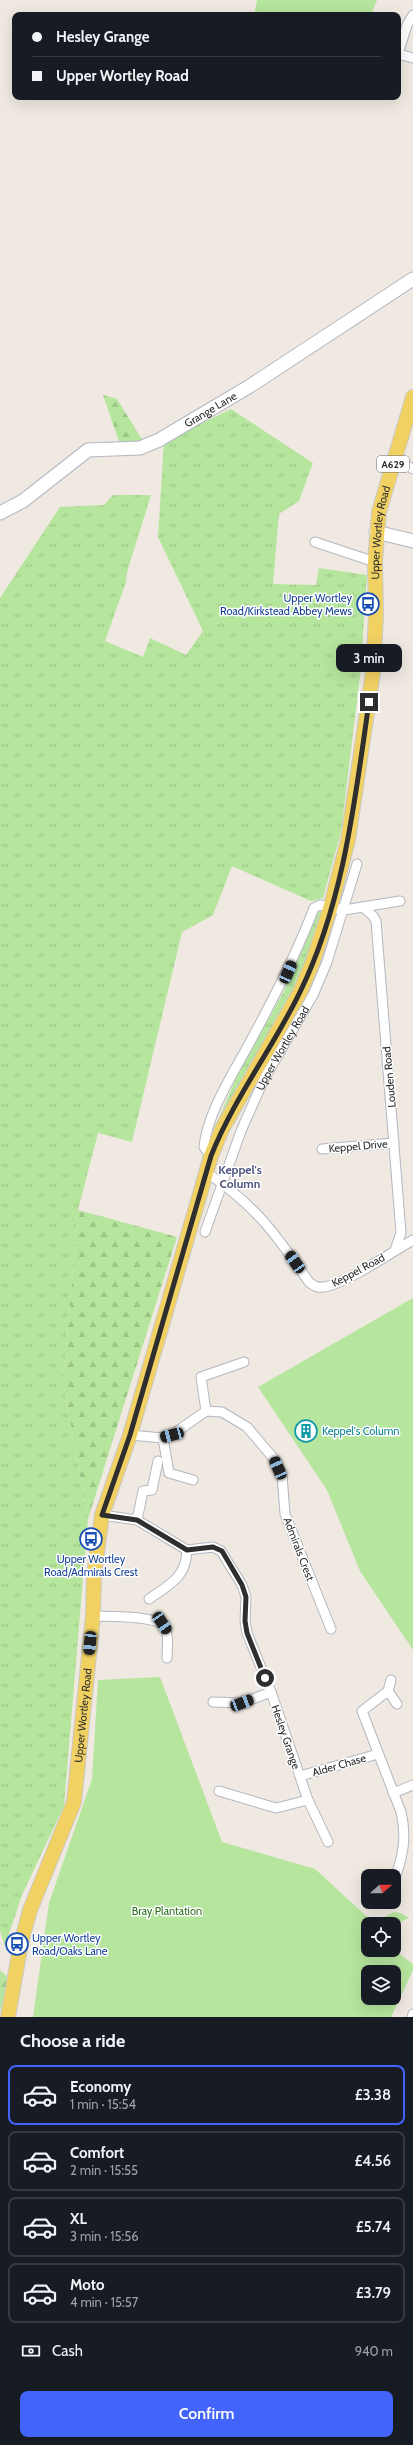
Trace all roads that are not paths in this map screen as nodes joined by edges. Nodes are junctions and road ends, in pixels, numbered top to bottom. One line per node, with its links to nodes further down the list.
1 (413, 15): 2 (street)
2 (401, 44)
3 (401, 55): 4 (street)
4 (413, 58)
5 (413, 279): 9 (street, Grange Lane)
6 (412, 405): 7 (main road, Upper Wortley Road / A629)
7 (394, 459): 8 (street); 10 (main road, Upper Wortley Road / A629)
8 (413, 469)
9 (0, 513)
10 (376, 532): 11 (street); 13 (main road, Upper Wortley Road / A629)
11 (413, 541)
12 (315, 542): 13 (street)
13 (375, 562): 17 (main road, Upper Wortley Road / A629)
14 (356, 864): 17 (street, Upper Wortley Road)
15 (400, 901): 16 (street)
16 (364, 908): 17 (street); 18 (street, Louden Road)
17 (337, 909): 20 (main road, Upper Wortley Road / A629); 20 (street); 22 (street, Upper Wortley Road)
18 (394, 1143): 19 (street, Keppel Drive); 25 (street, Louden Road)
19 (322, 1149)
20 (211, 1156): 21 (main road, Upper Wortley Road / A629)
21 (206, 1172): 22 (street, Keppel Road); 28 (main road, Upper Wortley Road / A629)
22 (221, 1182): 23 (street, Upper Wortley Road); 25 (street, Keppel Road)
23 (205, 1232)
24 (413, 1240): 25 (street, Keppel Road)
25 (395, 1250)
26 (244, 1362): 27 (street)
27 (206, 1411): 29 (street); 37 (street, Admirals Crest)
28 (130, 1435): 29 (street); 32 (main road, Upper Wortley Road / A629)
29 (163, 1438): 31 (street)
30 (158, 1461): 33 (street)
31 (193, 1480)
32 (102, 1515): 33 (street); 36 (main road, Upper Wortley Road / A629)
33 (137, 1520): 34 (street)
34 (187, 1550): 35 (street); 41 (street, Hesley Grange)
35 (149, 1599)
36 (93, 1616): 38 (street); 54 (main road, Upper Wortley Road / A629)
37 (331, 1629)
38 (167, 1658)
39 (391, 1680): 40 (street)
40 (388, 1691): 43 (street); 44 (street)
41 (271, 1692): 42 (street); 47 (street, Hesley Grange)
42 (213, 1702)
43 (397, 1704)
44 (362, 1711): 45 (street); 46 (street)
45 (352, 1712)
46 (378, 1754): 47 (street, Alder Chase); 50 (street)
47 (300, 1776): 51 (street, Hesley Grange)
48 (413, 1785): 50 (street)
49 (219, 1791): 51 (street)
50 (394, 1793): 53 (street)
51 (308, 1800): 52 (street, Hesley Grange)
52 (328, 1842)
53 (397, 1869)
54 (8, 2017)

